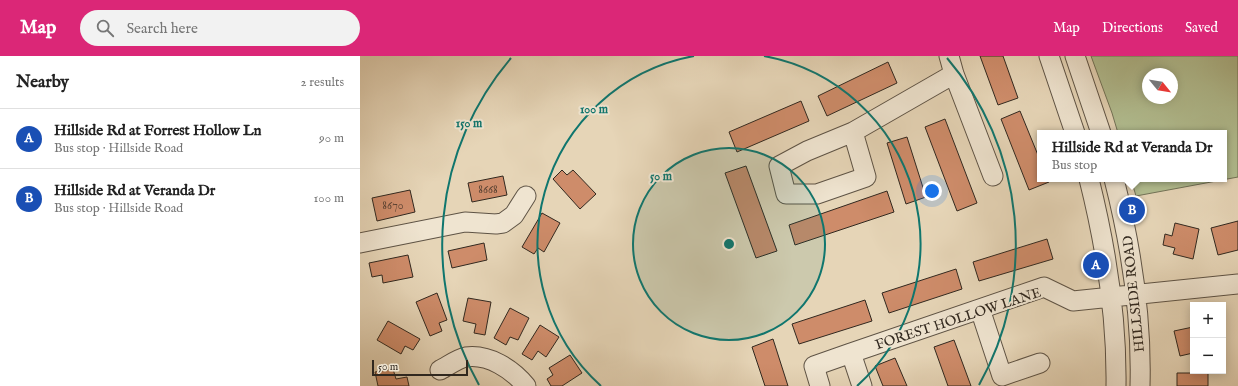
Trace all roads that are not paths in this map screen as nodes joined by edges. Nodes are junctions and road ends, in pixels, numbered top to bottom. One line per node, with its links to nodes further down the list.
1 (1049, 56): 4 (street)
2 (1074, 56): 5 (street)
3 (951, 65): 6 (street); 7 (street)
4 (1074, 130)
5 (1100, 130)
6 (852, 132): 6 (street)
7 (993, 176)
8 (1090, 182): 14 (street, HILLSIDE ROAD)
9 (1115, 182): 13 (street, HILLSIDE ROAD)
10 (526, 196): 11 (street)
11 (360, 243)
12 (1238, 284): 13 (street, FOREST HOLLOW LANE)
13 (1135, 295): 14 (street, FOREST HOLLOW LANE); 23 (street, HILLSIDE ROAD)
14 (1111, 298): 15 (street, FOREST HOLLOW LANE); 22 (street, HILLSIDE ROAD)
15 (980, 309): 16 (street, FOREST HOLLOW LANE); 17 (street)
16 (851, 354): 20 (street, FOREST HOLLOW LANE); 21 (street)
17 (1040, 362)
18 (440, 370): 19 (street)
19 (526, 386)
20 (820, 386)
21 (862, 386)
22 (1116, 386)
23 (1140, 386)

